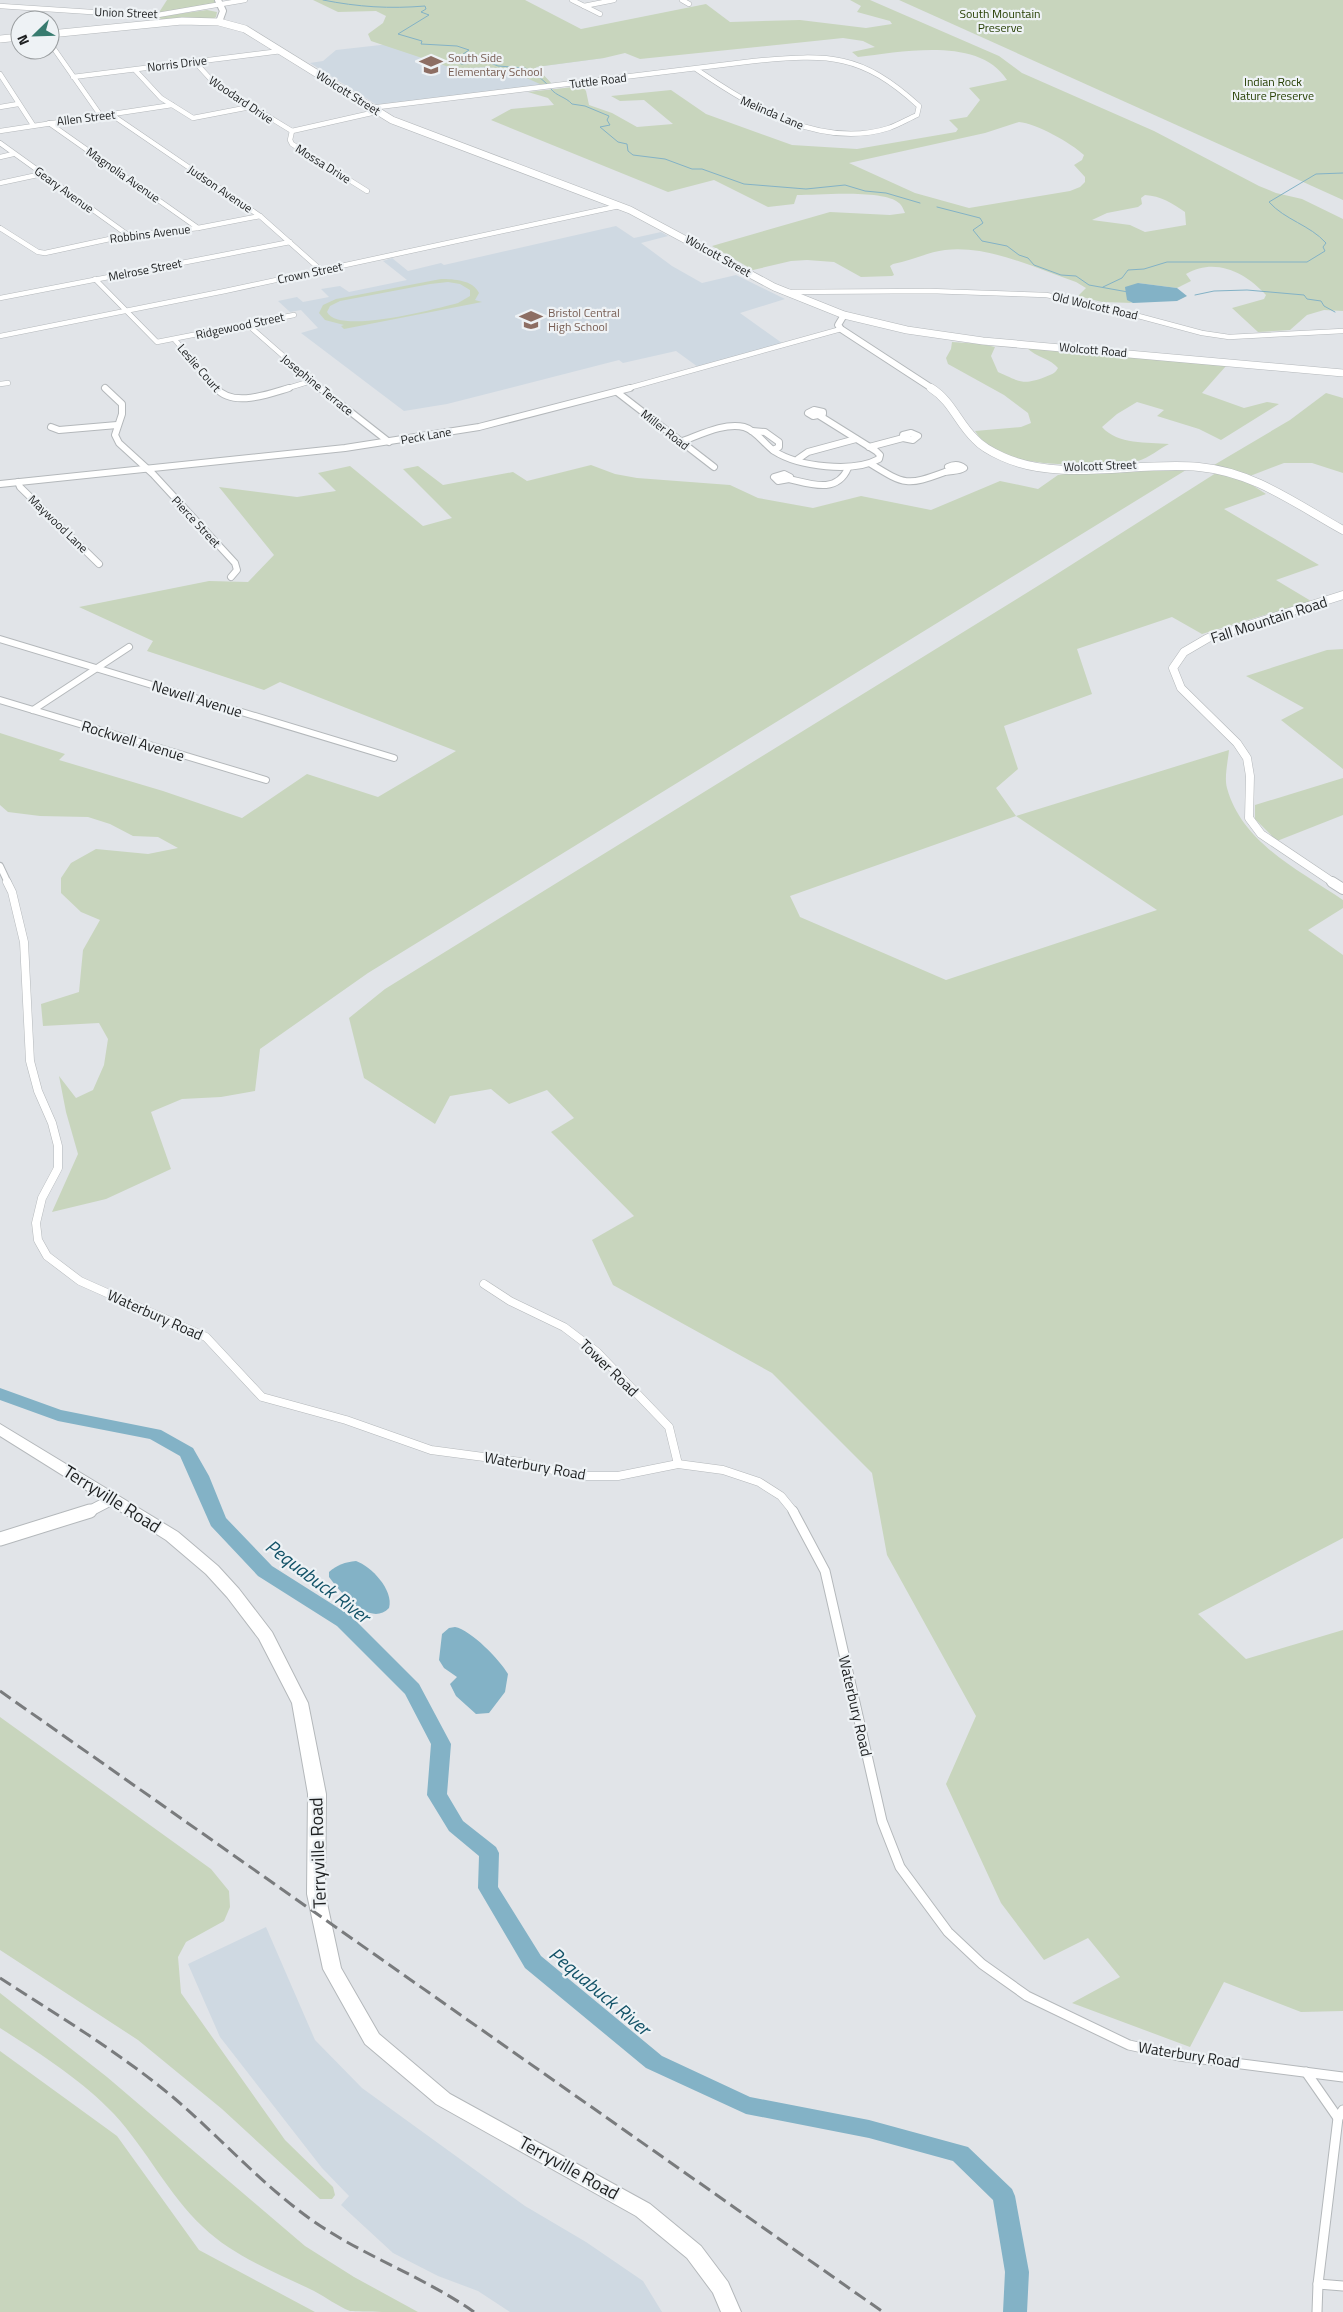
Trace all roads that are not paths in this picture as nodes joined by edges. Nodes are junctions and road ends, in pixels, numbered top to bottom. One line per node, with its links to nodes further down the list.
1 (245, 0): 5 (street, Union Street)
2 (572, 0): 8 (street)
3 (614, 0): 8 (street)
4 (682, 0): 6 (street)
5 (219, 2): 7 (street, Union Street); 10 (main road)
6 (689, 4)
7 (0, 6)
8 (584, 6): 9 (street)
9 (600, 14)
10 (219, 22): 11 (main road, Wolcott Street); 12 (main road, Wolcott Street)
11 (60, 33)
12 (280, 51): 15 (street, Norris Drive); 24 (main road, Wolcott Street)
13 (826, 57): 16 (street, Tuttle Road); 16 (street, Melinda Lane)
14 (60, 58): 19 (street)
15 (195, 62): 17 (street, Norris Drive); 23 (street, Woodard Drive)
16 (696, 69): 24 (street, Tuttle Road)
17 (135, 70): 19 (street, Norris Drive); 21 (street)
18 (0, 74): 20 (street)
19 (73, 77): 26 (street)
20 (18, 104): 22 (street); 28 (street)
21 (172, 105): 23 (street); 25 (street, Allen Street)
22 (0, 107)
23 (250, 107): 30 (street, Woodard Drive)
24 (373, 110): 30 (street, Tuttle Road); 37 (main road, Wolcott Street)
25 (112, 115): 26 (street, Allen Street); 38 (street, Judson Avenue)
26 (101, 116): 27 (street, Allen Street)
27 (49, 123): 28 (street, Allen Street); 40 (street, Magnolia Avenue)
28 (33, 125): 29 (street, Allen Street)
29 (0, 131)
30 (292, 131): 36 (street, Mossa Drive)
31 (0, 143): 32 (street, Geary Avenue)
32 (13, 154): 33 (street); 34 (street, Geary Avenue)
33 (0, 157)
34 (42, 174): 35 (street); 41 (street, Geary Avenue)
35 (0, 183)
36 (367, 191)
37 (619, 206): 43 (street, Crown Street); 45 (main road, Wolcott Street)
38 (260, 216): 40 (street, Robbins Avenue); 42 (street, Judson Avenue)
39 (0, 228): 41 (street, Robbins Avenue)
40 (198, 228): 41 (street, Robbins Avenue)
41 (128, 235)
42 (290, 242): 43 (street, Judson Avenue); 44 (street, Melrose Street)
43 (322, 271): 47 (street, Crown Street)
44 (95, 279): 46 (street, Melrose Street); 47 (street)
45 (786, 292): 48 (main road, Wolcott Street); 52 (street, Old Wolcott Road)
46 (0, 298)
47 (127, 311): 53 (street, Crown Street); 54 (street, Ridgewood Street)
48 (844, 314): 51 (main road); 55 (main road, Wolcott Road)
49 (294, 315): 50 (street, Ridgewood Street)
50 (248, 324): 54 (street, Ridgewood Street); 56 (street, Josephine Terrace)
51 (842, 329): 60 (street, Peck Lane); 80 (main road, Wolcott Street)
52 (1343, 331)
53 (0, 336)
54 (174, 340): 56 (street, Leslie Court)
55 (1343, 373)
56 (311, 381): 67 (street, Josephine Terrace)
57 (8, 383): 58 (street)
58 (0, 384)
59 (105, 388): 62 (street)
60 (617, 392): 67 (street, Peck Lane); 68 (street, Miller Road)
61 (820, 416): 65 (street)
62 (117, 424): 63 (street); 75 (street)
63 (51, 427)
64 (752, 431): 68 (street); 70 (street); 70 (street)
65 (856, 438): 69 (street); 71 (street)
66 (903, 438): 69 (street)
67 (389, 442): 75 (street, Peck Lane)
68 (680, 442): 73 (street, Miller Road)
69 (869, 447): 72 (street)
70 (772, 450): 71 (street)
71 (798, 459): 74 (street)
72 (872, 464): 74 (street); 76 (street)
73 (714, 467)
74 (848, 468): 77 (street)
75 (147, 469): 78 (street, Peck Lane); 82 (street, Pierce Street)
76 (950, 470)
77 (789, 479)
78 (18, 482): 79 (street, Peck Lane); 81 (street, Maywood Lane)
79 (0, 484)
80 (1343, 530)
81 (99, 564)
82 (231, 576)
83 (1343, 595): 92 (main road, Fall Mountain Road)
84 (0, 639): 86 (street, Newell Avenue)
85 (129, 647): 86 (street)
86 (98, 669): 88 (street); 89 (street, Newell Avenue)
87 (0, 700): 88 (street, Rockwell Avenue)
88 (33, 710): 90 (street, Rockwell Avenue)
89 (394, 758)
90 (266, 780)
91 (0, 866): 95 (street, Waterbury Road)
92 (1343, 889)
93 (484, 1284): 95 (street, Tower Road)
94 (0, 1429): 96 (highway, Terryville Road)
95 (678, 1464): 98 (street, Waterbury Road)
96 (114, 1498): 97 (main road); 103 (highway, Terryville Road)
97 (0, 1539)
98 (1306, 2072): 99 (street, Waterbury Road); 100 (street)
99 (1343, 2077)
100 (1340, 2114): 101 (street)
101 (1318, 2284): 102 (street); 104 (street)
102 (1343, 2286)
103 (732, 2312)
104 (1318, 2312)

